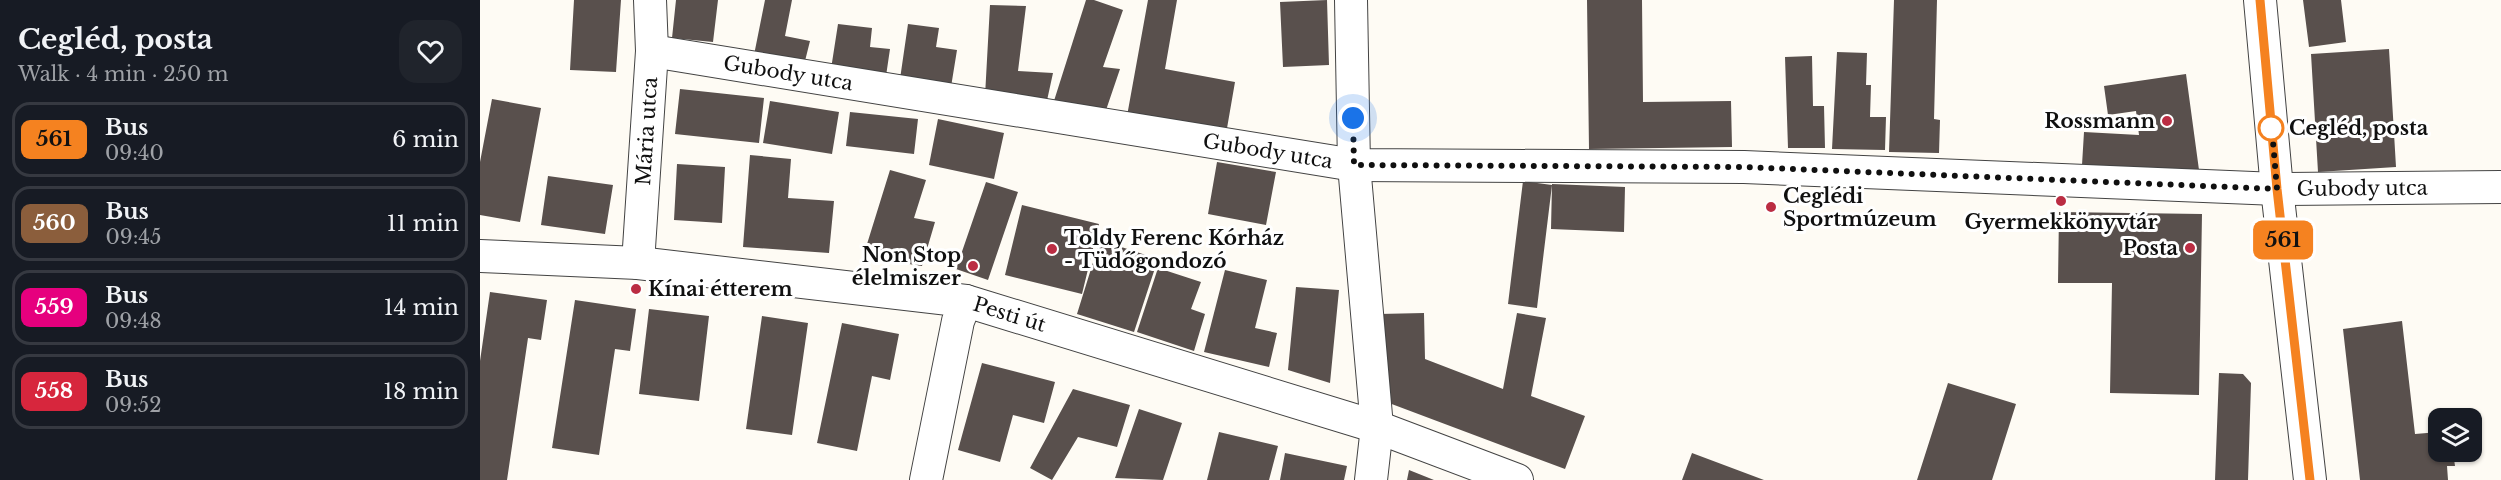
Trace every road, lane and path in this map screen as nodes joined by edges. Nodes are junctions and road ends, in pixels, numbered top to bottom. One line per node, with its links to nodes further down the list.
1 (650, 0): 4 (street, Mária utca)
2 (1351, 0): 5 (street)
3 (2260, 0): 7 (street)
4 (652, 51): 5 (street, Gubody utca); 9 (street, Mária utca)
5 (1354, 165): 7 (street, Gubody utca); 11 (street)
6 (2501, 187): 7 (street, Gubody utca)
7 (2277, 189): 15 (street)
8 (480, 256): 9 (street, Pesti út)
9 (638, 263): 10 (street, Pesti út)
10 (966, 301): 11 (street, Pesti út); 12 (street)
11 (1377, 427): 13 (street); 14 (street, Pesti út)
12 (926, 480)
13 (1371, 480)
14 (1517, 480)
15 (2310, 480)

